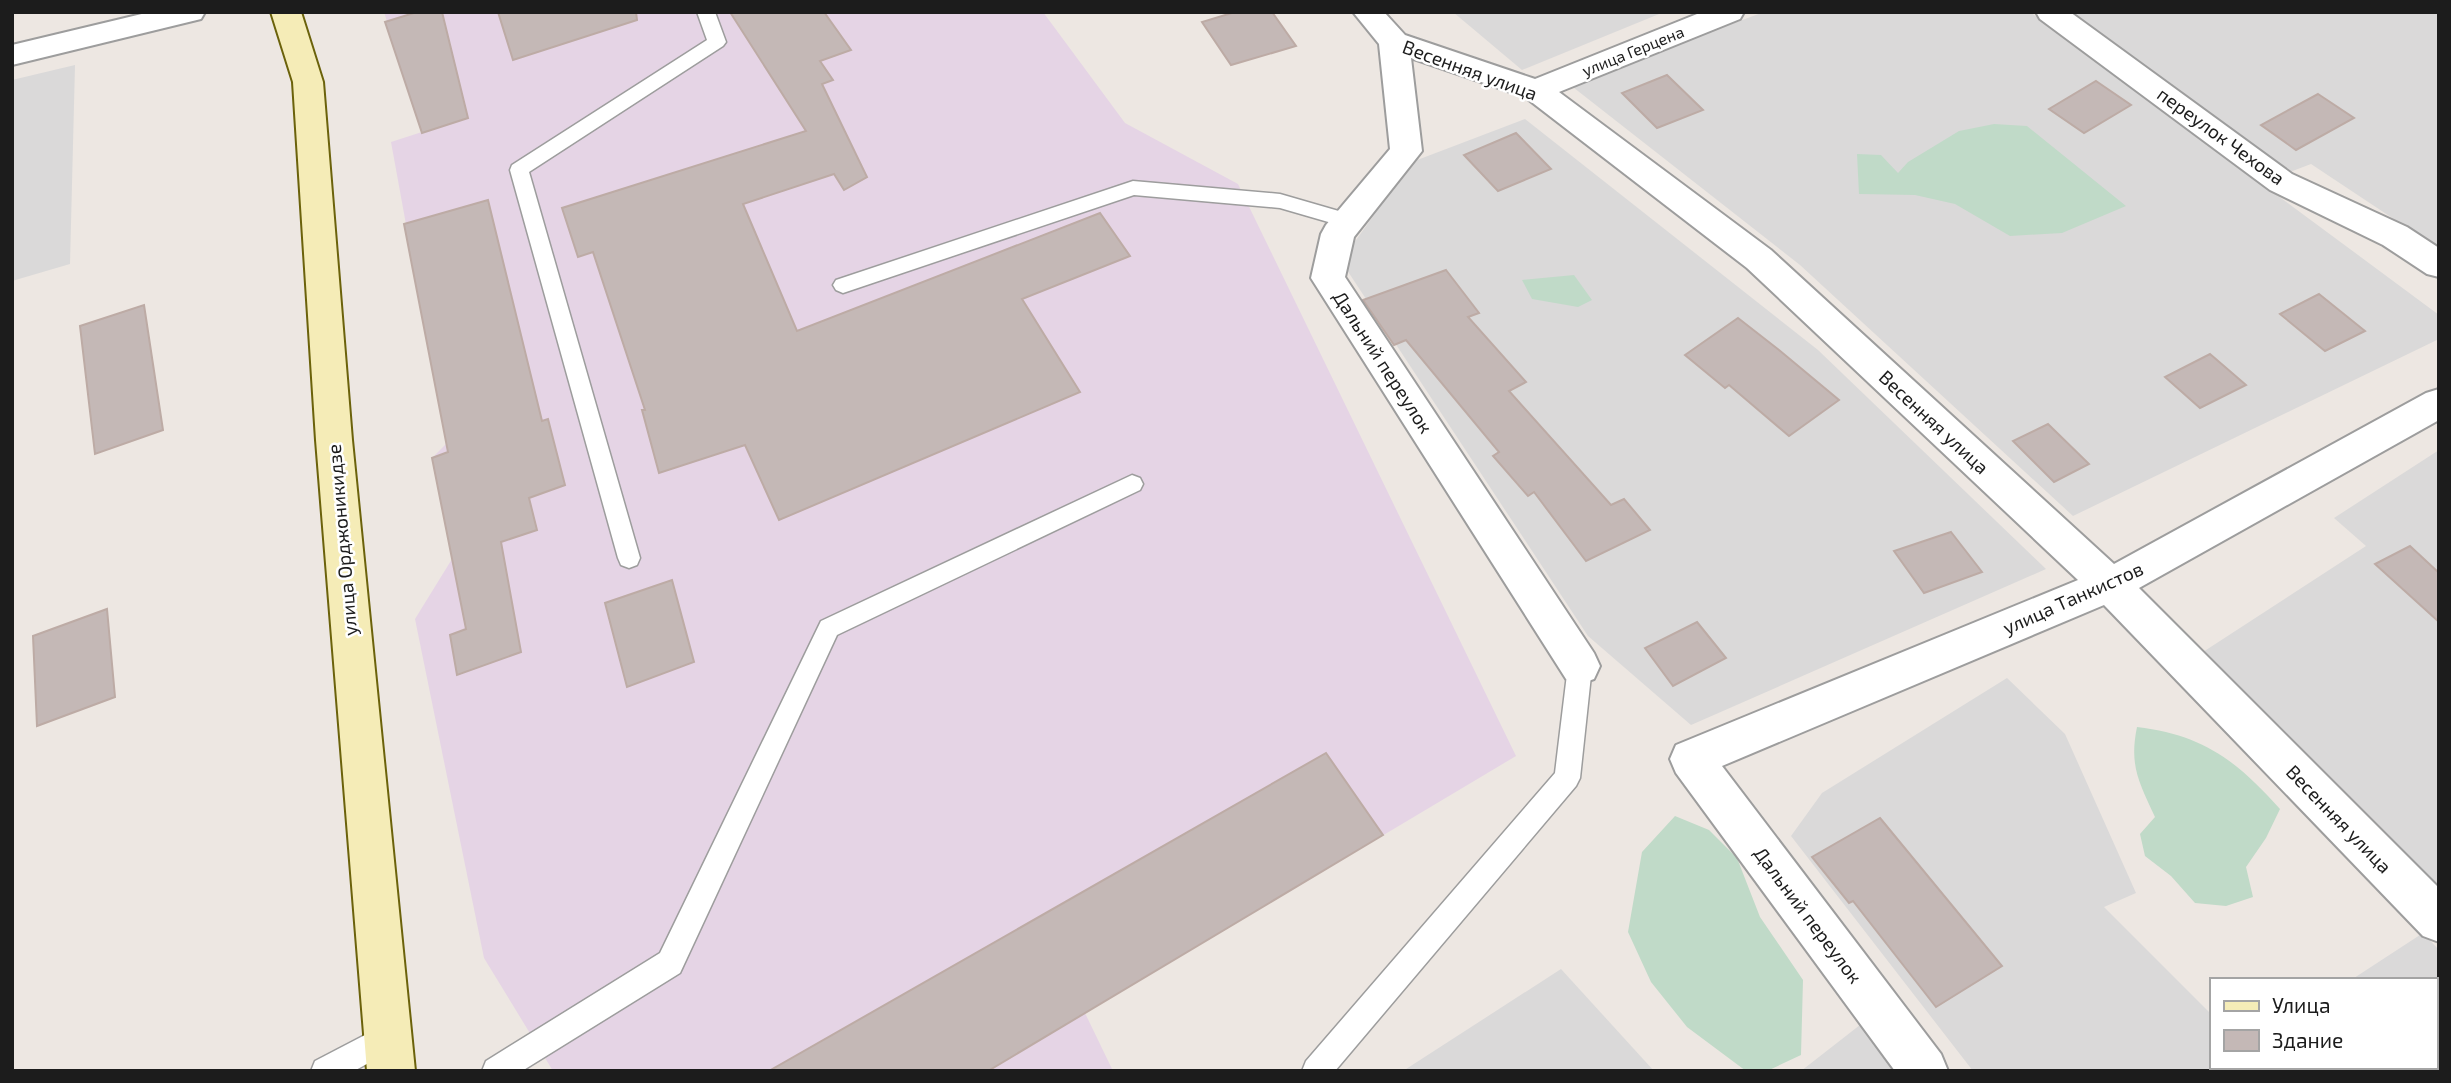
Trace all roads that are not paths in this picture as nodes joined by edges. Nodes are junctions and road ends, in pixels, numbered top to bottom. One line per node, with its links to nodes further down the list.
1 (191, 12): 8 (street)
2 (286, 12): 20 (main road, улица Орджоникидзе)
3 (706, 12): 15 (lane)
4 (1367, 12): 7 (street, Весенняя улица)
5 (1730, 12): 9 (street, улица Герцена)
6 (2050, 12): 11 (street, переулок Чехова)
7 (1394, 42): 9 (street, Весенняя улица); 10 (street, Дальний переулок)
8 (12, 55)
9 (1536, 90): 16 (street, Весенняя улица)
10 (1349, 221): 12 (lane); 17 (street, Дальний переулок)
11 (2439, 265)
12 (843, 285)
13 (2439, 403): 16 (street, улица Танкистов)
14 (1132, 484): 22 (lane)
15 (629, 558)
16 (2110, 585): 18 (street, улица Танкистов); 19 (street, Весенняя улица)
17 (1580, 666): 23 (lane)
18 (1691, 759): 24 (street, Дальний переулок)
19 (2439, 920)
20 (388, 1054): 21 (lane)
21 (326, 1071)
22 (496, 1071)
23 (1316, 1071)
24 (1924, 1071)

